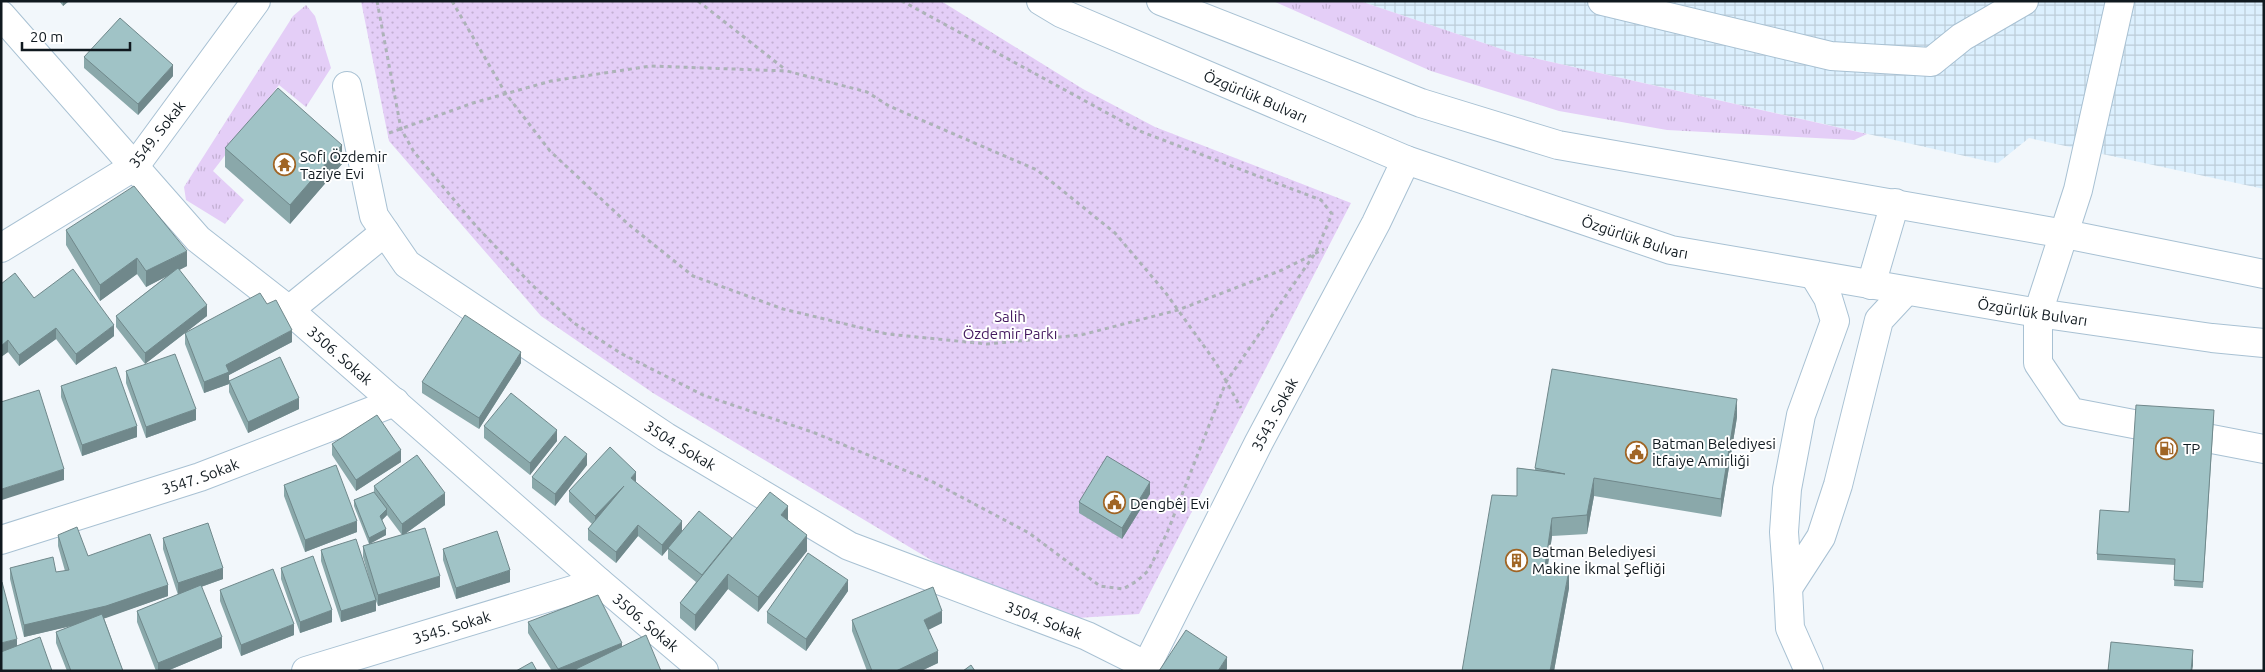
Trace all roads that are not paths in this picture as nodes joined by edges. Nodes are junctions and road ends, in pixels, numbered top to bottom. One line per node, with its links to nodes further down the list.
1 (256, 1): 10 (street, 3549. Sokak)
2 (1041, 1): 9 (street, Özgürlük Bulvarı)
3 (1160, 1): 11 (street)
4 (1602, 1): 5 (street)
5 (2024, 1)
6 (2117, 3): 13 (street)
7 (1, 15): 10 (street, 3506. Sokak)
8 (347, 86): 12 (street, 3504. Sokak)
9 (1406, 160): 16 (street, Özgürlük Bulvarı); 27 (street, 3543. Sokak)
10 (135, 166): 14 (street, 3549. Sokak); 19 (street, 3506. Sokak)
11 (1895, 204): 13 (street); 17 (street)
12 (385, 232): 19 (street); 27 (street, 3504. Sokak)
13 (2065, 234): 15 (street); 20 (street)
14 (1, 248)
15 (2264, 274)
16 (1814, 275): 17 (street, Özgürlük Bulvarı); 26 (street)
17 (1871, 285): 18 (street, Özgürlük Bulvarı)
18 (1906, 291): 20 (street, Özgürlük Bulvarı); 26 (street)
19 (289, 310): 22 (street, 3506. Sokak)
20 (2038, 314): 21 (street, Özgürlük Bulvarı); 23 (street)
21 (2264, 343)
22 (394, 402): 24 (street, 3547. Sokak); 25 (street, 3506. Sokak)
23 (2264, 449)
24 (1, 540)
25 (599, 582): 28 (street, 3545. Sokak); 29 (street, 3506. Sokak)
26 (1788, 588): 30 (street)
27 (1146, 668)
28 (306, 671)
29 (704, 671)
30 (1809, 671)

